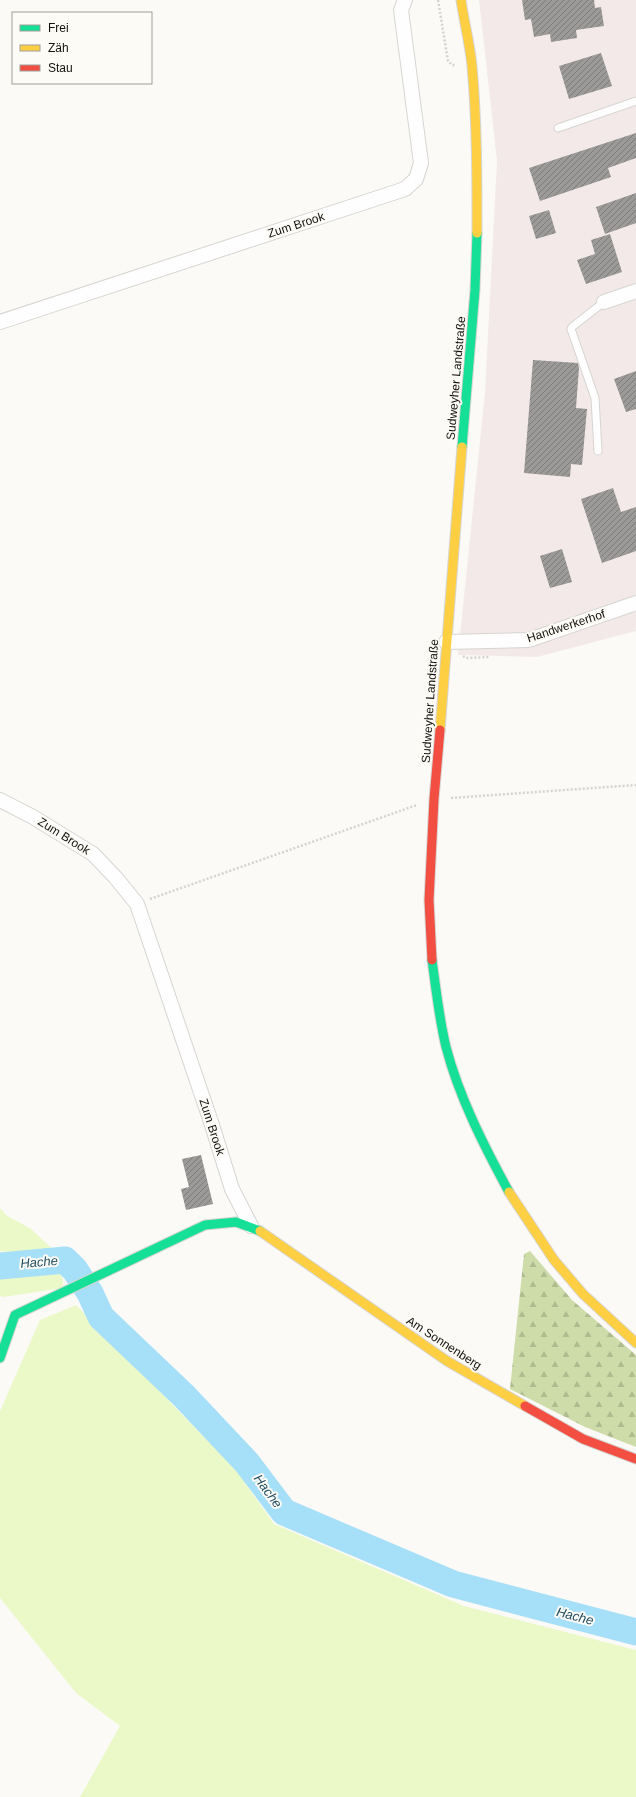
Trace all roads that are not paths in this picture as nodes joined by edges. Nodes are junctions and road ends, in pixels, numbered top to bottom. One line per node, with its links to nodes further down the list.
1 (405, 0): 7 (street, Zum Brook)
2 (461, 0): 10 (main road, Sudweyher Landstraße)
3 (636, 101): 4 (lane)
4 (558, 128)
5 (636, 291): 6 (street)
6 (604, 302): 8 (lane)
7 (0, 322)
8 (598, 451)
9 (636, 603): 10 (street, Handwerkerhof)
10 (446, 642): 13 (main road, Sudweyher Landstraße)
11 (0, 800): 12 (street, Zum Brook)
12 (251, 1226): 14 (main road); 15 (main road, Am Sonnenberg)
13 (636, 1343)
14 (0, 1358)
15 (636, 1459)

